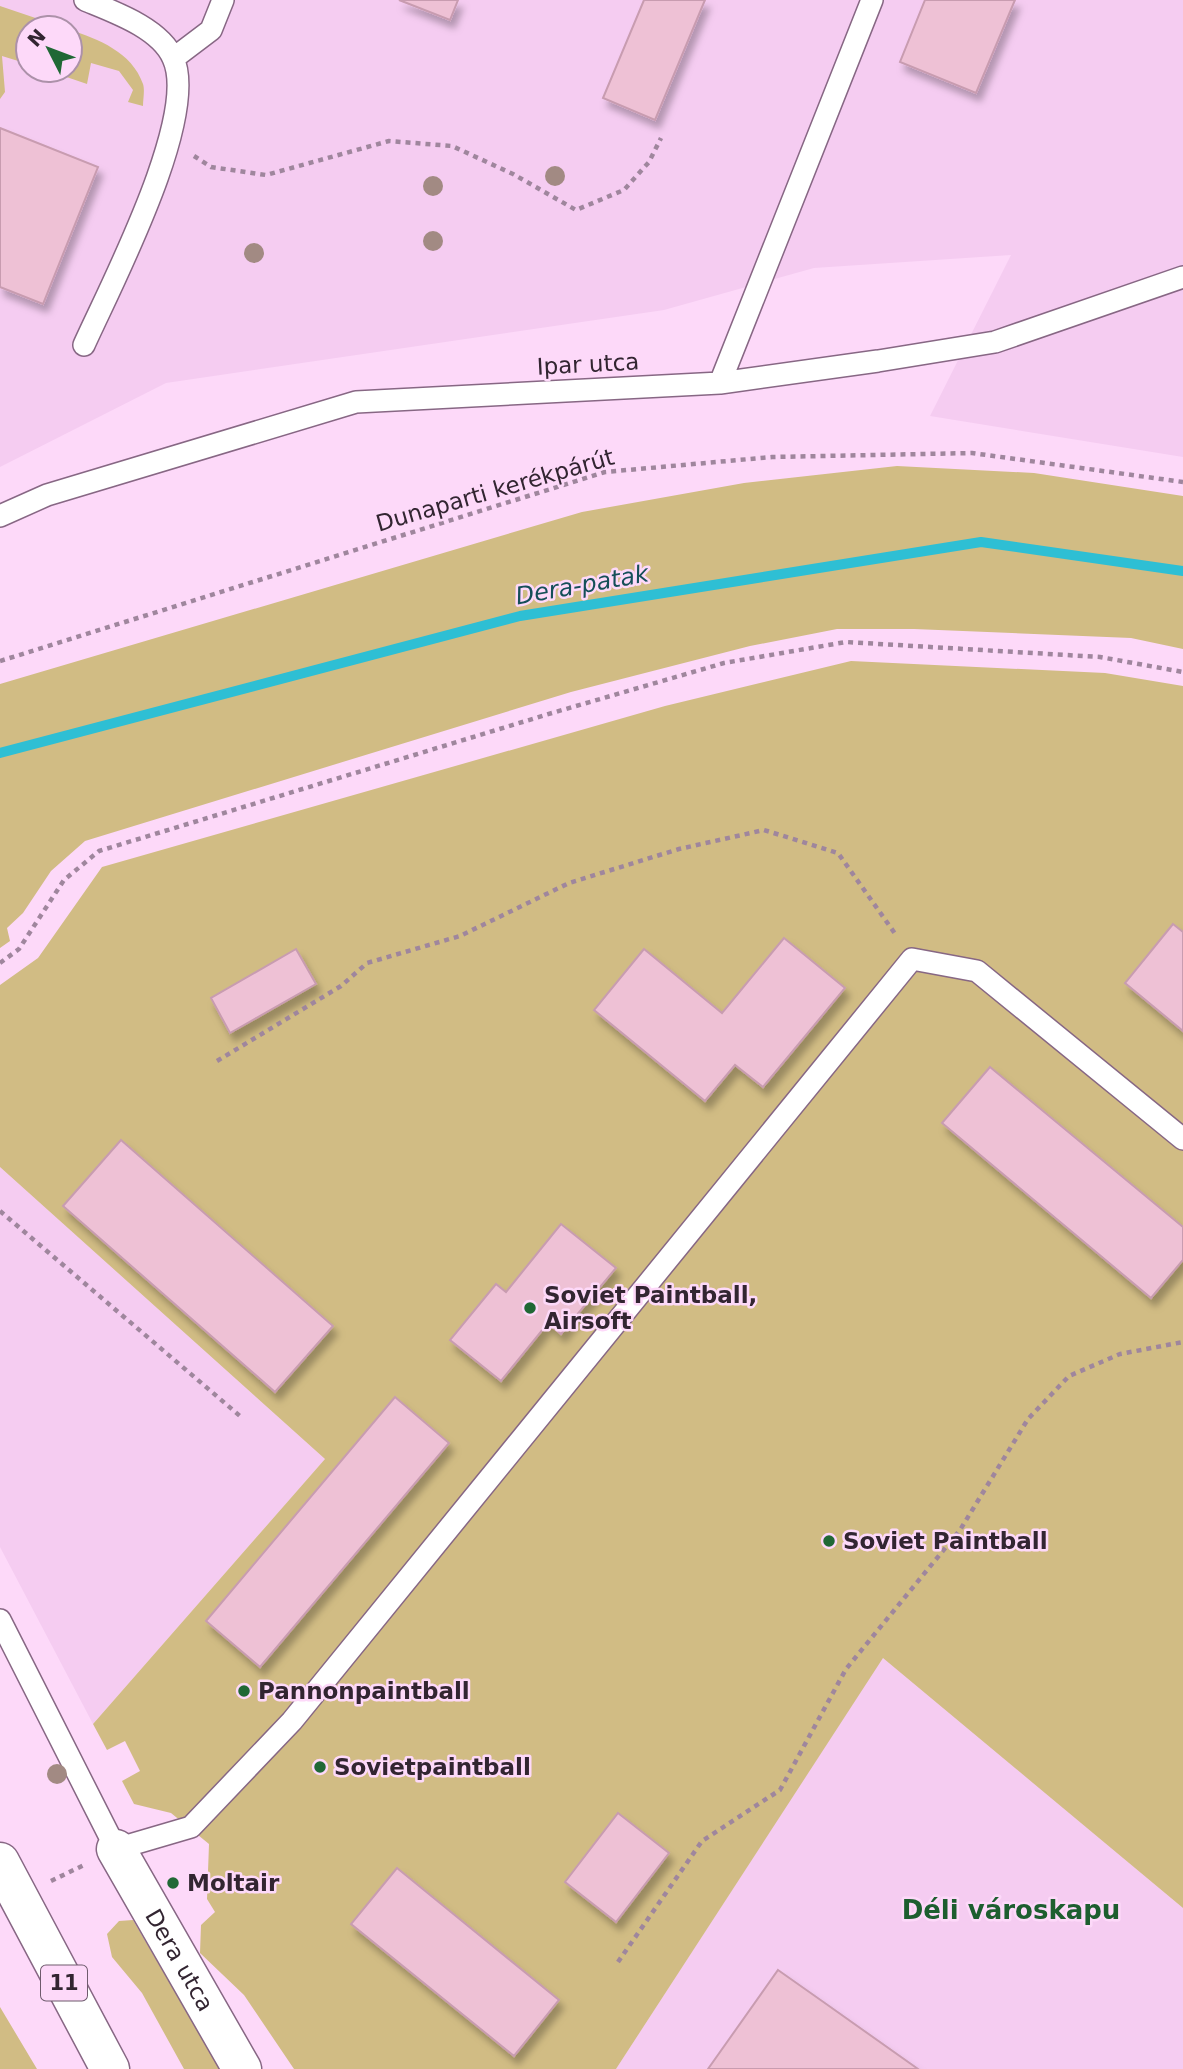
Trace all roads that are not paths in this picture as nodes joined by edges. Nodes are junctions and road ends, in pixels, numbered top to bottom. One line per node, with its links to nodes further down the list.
1 (85, 0): 4 (lane)
2 (223, 0): 4 (lane)
3 (872, 0): 7 (lane)
4 (174, 58): 6 (lane)
5 (1183, 277): 7 (lane, Ipar utca)
6 (84, 345)
7 (720, 383): 8 (lane, Ipar utca)
8 (0, 516)
9 (1183, 1139): 11 (lane)
10 (0, 1620): 11 (lane)
11 (116, 1849): 14 (street, Dera utca)
12 (0, 1862): 13 (street, 11)
13 (110, 2069)
14 (242, 2069)

